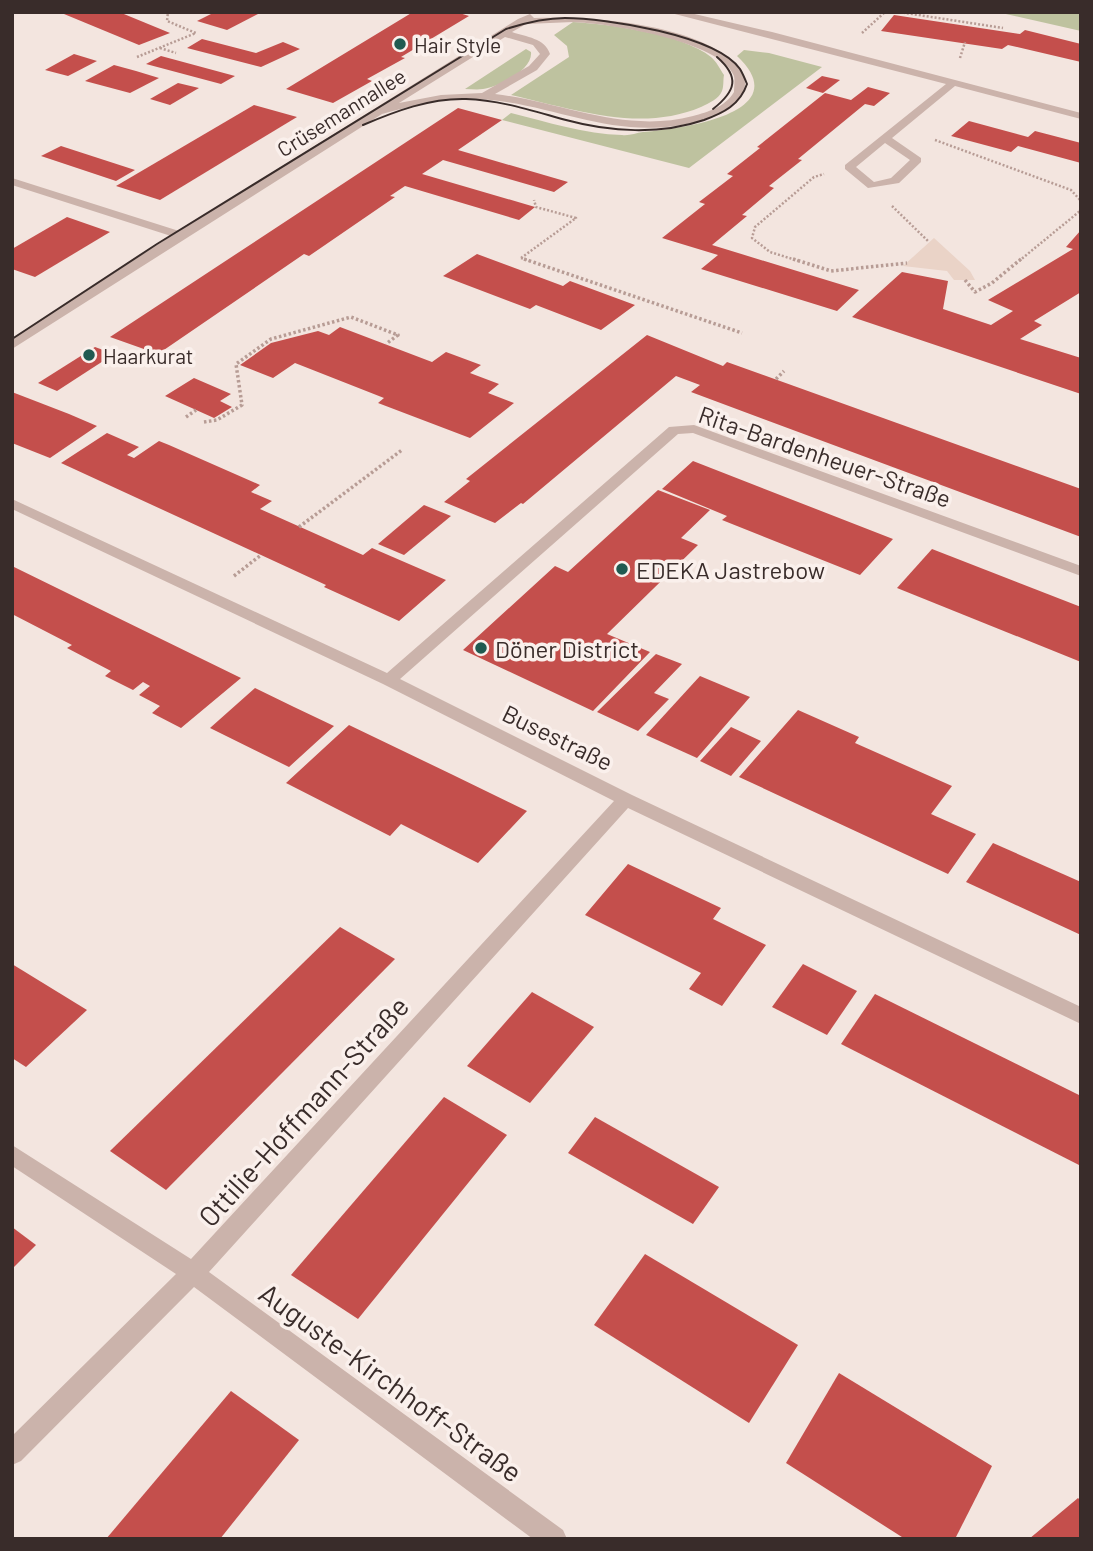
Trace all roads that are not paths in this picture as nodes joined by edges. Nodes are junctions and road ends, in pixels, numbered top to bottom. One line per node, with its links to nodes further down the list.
1 (543, 12): 3 (street, Crüsemannallee)
2 (672, 12): 5 (street)
3 (524, 16): 4 (street, Crüsemannallee); 6 (street)
4 (503, 33): 6 (street); 7 (street, Crüsemannallee)
5 (953, 83): 8 (street); 9 (street)
6 (484, 96): 7 (street)
7 (376, 112): 11 (street, Crüsemannallee)
8 (1081, 116)
9 (886, 139): 9 (street)
10 (12, 181): 11 (street)
11 (180, 235): 12 (street, Crüsemannallee)
12 (12, 345)
13 (12, 503): 15 (street, Busestraße)
14 (1081, 571): 15 (street, Rita-Bardenheuer-Straße)
15 (389, 680): 16 (street, Busestraße)
16 (626, 799): 17 (street, Busestraße); 19 (street, Ottilie-Hoffmann-Straße)
17 (1081, 1016)
18 (12, 1154): 19 (street, Auguste-Kirchhoff-Straße)
19 (193, 1273): 20 (street, Ottilie-Hoffmann-Straße); 21 (street, Auguste-Kirchhoff-Straße)
20 (12, 1452)
21 (554, 1539)

